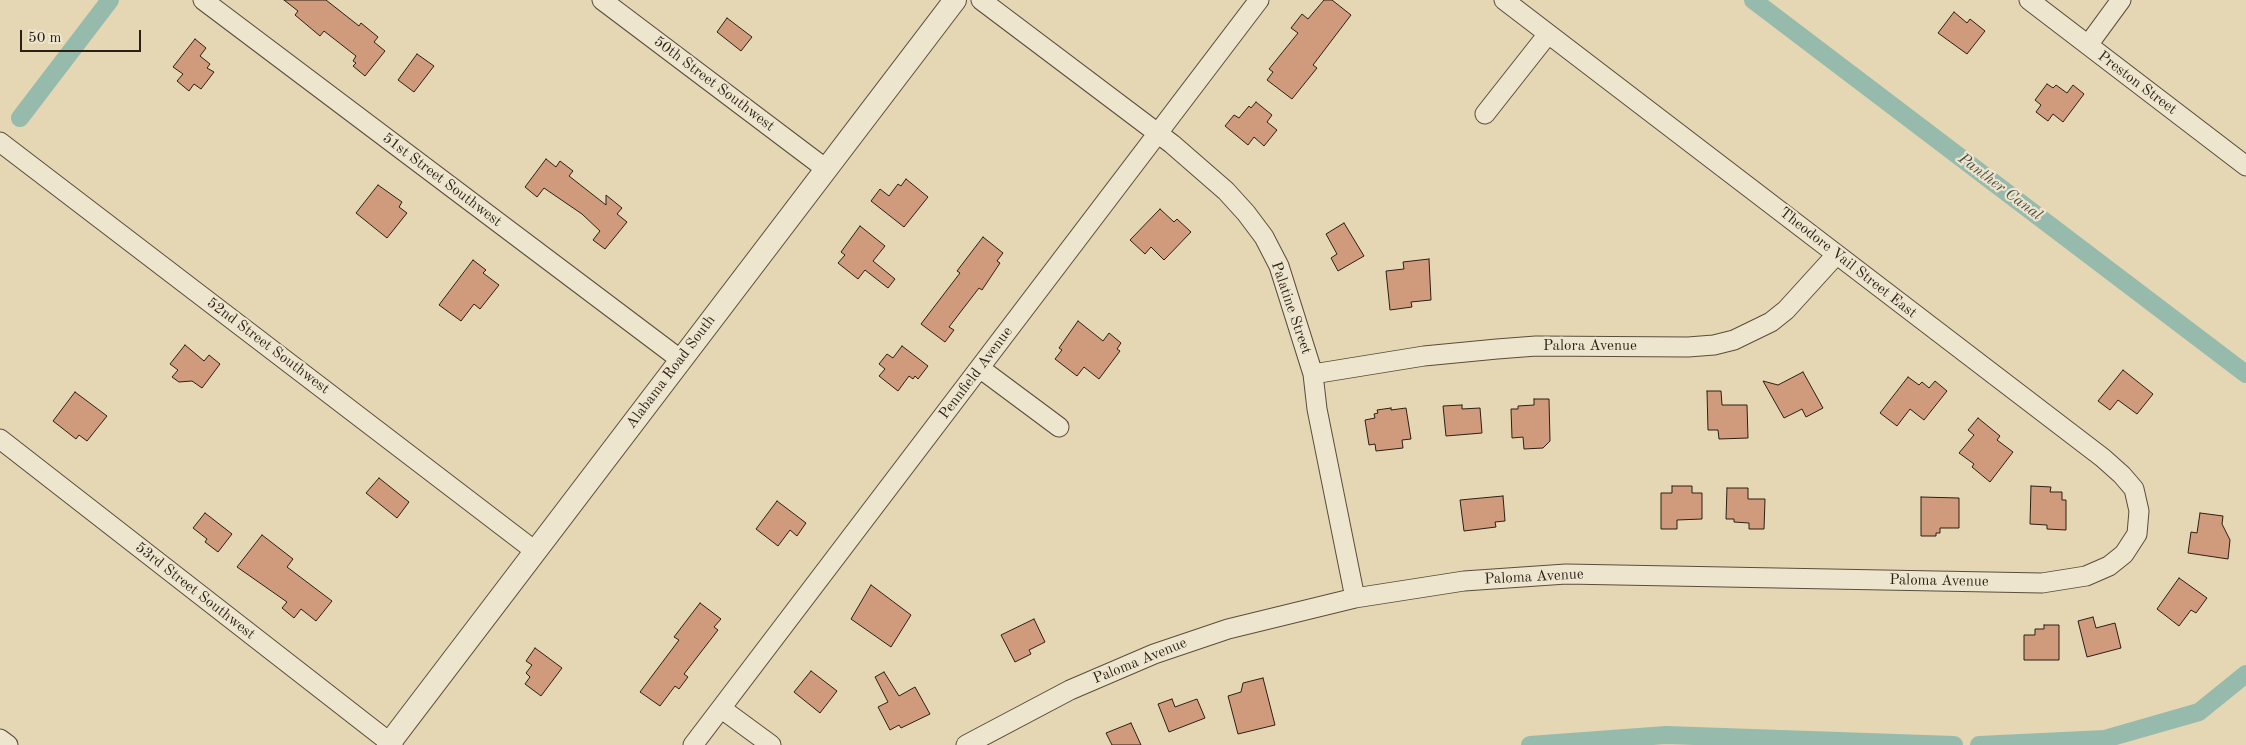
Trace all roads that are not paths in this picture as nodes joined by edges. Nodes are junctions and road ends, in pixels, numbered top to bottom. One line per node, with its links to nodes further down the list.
1 (203, 0): 17 (street, 51st Street Southwest)
2 (602, 0): 15 (street, 50th Street Southwest)
3 (955, 0): 15 (street, Alabama Road South)
4 (981, 0): 12 (street, Palatine Street)
5 (1259, 0): 12 (street, Pennfield Avenue)
6 (1504, 0): 9 (street, Theodore Vail Street East)
7 (2029, 0): 10 (street, Preston Street)
8 (2120, 0): 10 (street)
9 (1548, 34): 11 (street); 16 (street, Theodore Vail Street East)
10 (2088, 45): 14 (street, Preston Street)
11 (1485, 114)
12 (1158, 134): 18 (street, Pennfield Avenue); 19 (street, Palatine Street)
13 (0, 142): 22 (street, 52nd Street Southwest)
14 (2246, 166)
15 (826, 169): 17 (street, Alabama Road South)
16 (1836, 255): 19 (street, Palora Avenue); 23 (street, Theodore Vail Street East)
17 (680, 360): 22 (street, Alabama Road South)
18 (981, 368): 20 (street); 25 (street, Pennfield Avenue)
19 (1313, 374): 24 (street, Palatine Street)
20 (1059, 427)
21 (0, 439): 27 (street, 53rd Street Southwest)
22 (535, 551): 27 (street, Alabama Road South)
23 (2124, 554): 24 (street, Paloma Avenue)
24 (1355, 598): 31 (street, Paloma Avenue)
25 (722, 709): 29 (street, Pennfield Avenue); 30 (street)
26 (0, 739): 28 (street)
27 (390, 744)
28 (8, 745)
29 (693, 745)
30 (771, 745)
31 (966, 745)

